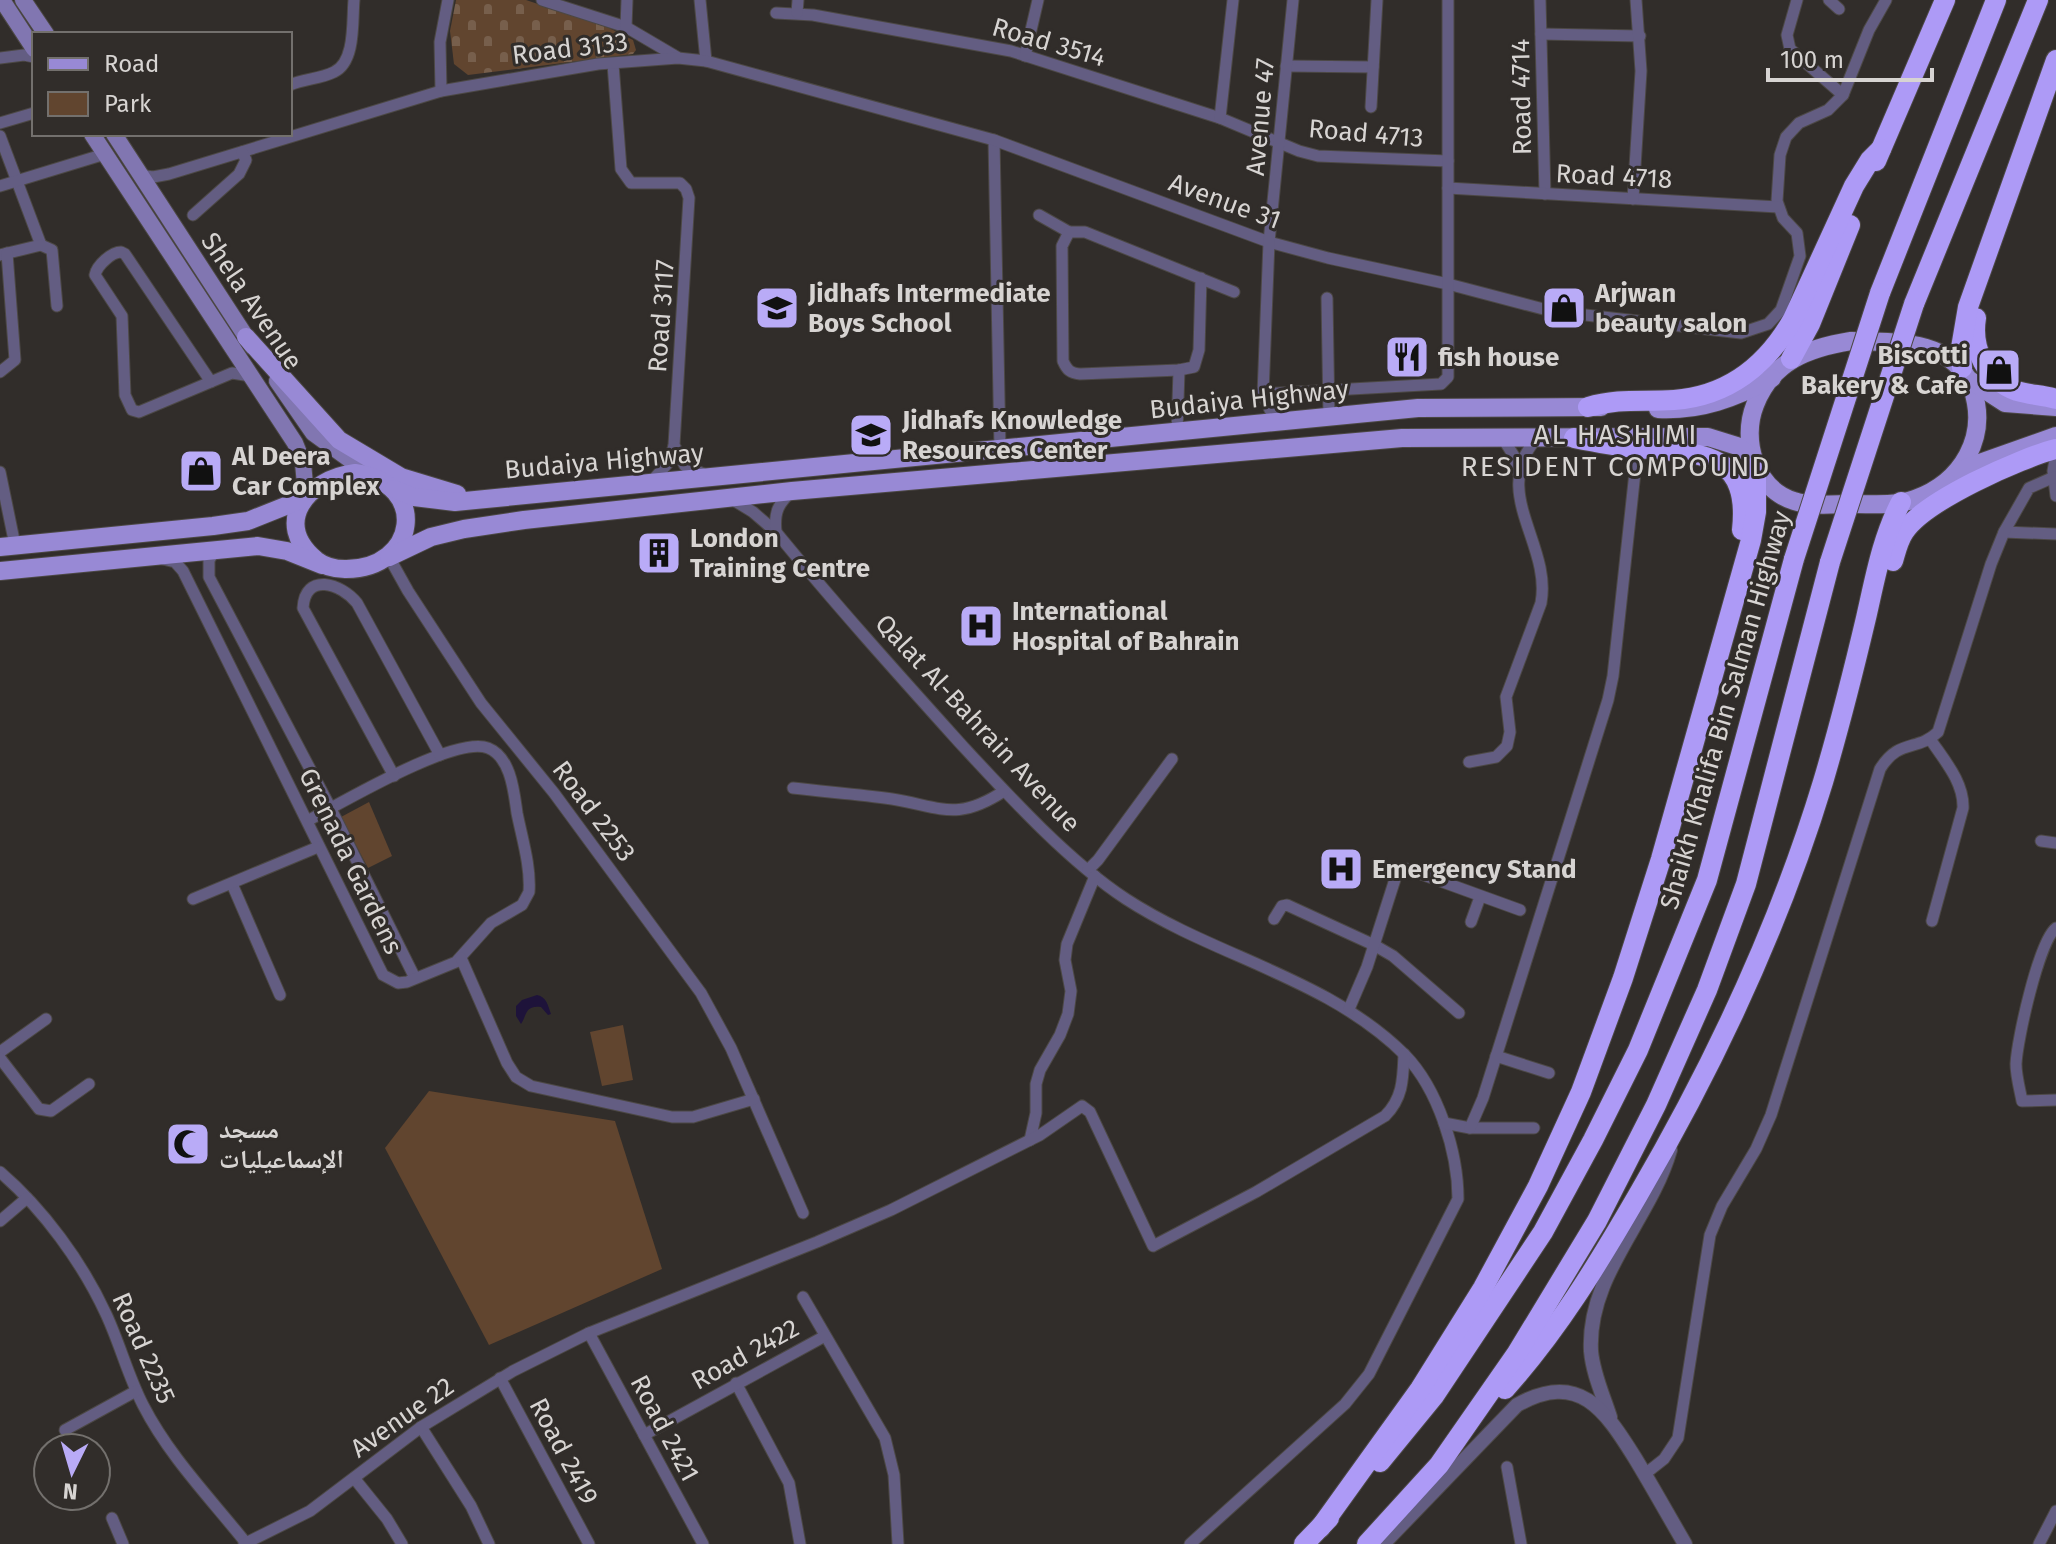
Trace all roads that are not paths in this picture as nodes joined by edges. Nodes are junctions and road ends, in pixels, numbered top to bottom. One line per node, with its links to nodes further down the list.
1 (2, 0): 26 (main road)
2 (23, 0): 25 (main road)
3 (354, 0): 41 (street)
4 (448, 0): 42 (street)
5 (542, 0): 24 (street)
6 (627, 0): 24 (street)
7 (700, 0): 36 (street)
8 (1038, 0): 31 (street)
9 (1233, 0): 46 (street)
10 (1293, 0): 38 (street, Avenue 47)
11 (1377, 0): 39 (street)
12 (1448, 0): 58 (street)
13 (1540, 0): 27 (street, Road 4714)
14 (1636, 0): 28 (street)
15 (1797, 0): 43 (street)
16 (1829, 0): 22 (street)
17 (1886, 0): 43 (street)
18 (1945, 0): 55 (highway)
19 (1996, 0): 198 (highway, Shaikh Khalifa Bin Salman Highway, bridge)
20 (2038, 0): 192 (highway, bridge)
21 (797, 6): 23 (street, Road 3514); 31 (street, Road 3514)
22 (1839, 9)
23 (776, 13)
24 (626, 27): 34 (street)
25 (45, 32)
26 (24, 34): 29 (main road); 30 (street)
27 (1541, 34): 28 (street); 64 (street, Road 4714)
28 (1640, 36): 65 (street)
29 (32, 46)
30 (17, 55): 32 (street); 33 (street)
31 (1025, 56): 46 (street, Road 3514)
32 (32, 57)
33 (0, 58)
34 (678, 58): 36 (street, Road 3133); 37 (street, Road 3133)
35 (2056, 60): 40 (highway)
36 (706, 61): 53 (street, Avenue 31)
37 (613, 64): 42 (street, Road 3133); 104 (street, Road 3117)
38 (1286, 66): 39 (street); 54 (street, Avenue 47)
39 (1373, 67): 44 (street)
40 (2050, 82): 73 (highway)
41 (292, 84)
42 (441, 91): 48 (street, Road 3133)
43 (1843, 95): 67 (street)
44 (1371, 107)
45 (32, 114): 47 (street)
46 (1220, 118): 54 (street, Road 3514)
47 (0, 123)
48 (292, 134)
49 (0, 136): 61 (street)
50 (93, 136): 57 (main road, Shela Avenue)
51 (115, 136): 59 (main road, Shela Avenue)
52 (286, 136): 56 (street, Road 3133)
53 (994, 140): 71 (street, Avenue 31); 105 (street)
54 (1281, 143): 58 (street, Road 4713); 71 (street, Avenue 47)
55 (1881, 149): 82 (highway); 94 (highway)
56 (242, 152): 60 (street, Road 3133); 68 (street)
57 (105, 154): 61 (street); 81 (main road, Shela Avenue)
58 (1448, 161): 63 (street)
59 (138, 174): 60 (street, Road 3133); 66 (main road, Shela Avenue)
60 (169, 174): 66 (street)
61 (16, 181): 62 (street); 72 (street)
62 (0, 186)
63 (1448, 188): 64 (street, Road 4718); 76 (street)
64 (1545, 194): 65 (street, Road 4718)
65 (1633, 199): 67 (street, Road 4718)
66 (158, 204): 80 (main road, Shela Avenue)
67 (1778, 207): 76 (street, Avenue 31)
68 (193, 215)
69 (1039, 215): 70 (street)
70 (1069, 232): 75 (street); 83 (street)
71 (1269, 242): 76 (street, Avenue 31); 92 (street, Avenue 47)
72 (41, 245): 74 (street); 79 (street)
73 (1988, 249): 86 (highway); 93 (highway)
74 (4, 254): 84 (street)
75 (1201, 278): 77 (street); 83 (street)
76 (1448, 284): 90 (street)
77 (1234, 292)
78 (1327, 298): 91 (street)
79 (57, 306)
80 (246, 337): 114 (main road, Shela Avenue); 122 (main road)
81 (238, 356): 85 (street); 87 (main road, Shela Avenue)
82 (1791, 359): 86 (main road); 88 (main road)
83 (1179, 370): 99 (street)
84 (0, 372)
85 (232, 373): 87 (street); 89 (street)
86 (1965, 373): 95 (main road); 111 (main road)
87 (251, 376): 121 (main road, Shela Avenue)
88 (1772, 378): 94 (main road, Budaiya Highway); 110 (main road)
89 (211, 382): 89 (street)
90 (1416, 385): 91 (street); 96 (street)
91 (1328, 391): 92 (street); 97 (street)
92 (1263, 394): 98 (street)
93 (2056, 399)
94 (1588, 407): 96 (main road, Budaiya Highway)
95 (2056, 407)
96 (1418, 408): 97 (main road, Budaiya Highway)
97 (1329, 417): 98 (main road, Budaiya Highway)
98 (1285, 420): 99 (main road, Budaiya Highway)
99 (1177, 433): 105 (main road, Budaiya Highway)
100 (2056, 436): 111 (main road)
101 (1502, 437): 102 (main road, Budaiya Highway); 112 (street); 119 (main road, Budaiya Highway)
102 (1537, 438): 103 (main road, Budaiya Highway); 112 (street)
103 (1574, 438): 107 (highway); 110 (main road, Budaiya Highway)
104 (674, 445): 115 (street); 117 (street)
105 (1000, 449): 115 (main road, Budaiya Highway)
106 (2056, 449): 109 (highway)
107 (1638, 452): 134 (highway); 168 (street)
108 (2056, 455): 113 (street)
109 (2031, 456): 113 (street); 135 (highway)
110 (1754, 462): 124 (main road); 134 (highway)
111 (1960, 470): 124 (main road)
112 (1519, 474): 141 (street)
113 (2053, 474): 120 (street); 126 (street)
114 (371, 475): 118 (main road); 121 (main road)
115 (718, 476): 117 (main road, Budaiya Highway)
116 (1, 479): 128 (street)
117 (648, 485): 122 (main road, Budaiya Highway)
118 (394, 489): 122 (main road, Budaiya Highway); 130 (main road)
119 (792, 491): 123 (main road, Budaiya Highway); 125 (street)
120 (2056, 496)
121 (305, 497): 128 (main road); 132 (main road)
122 (483, 498)
123 (730, 498): 125 (street, Qalat Al-Bahrain Avenue); 130 (main road, Budaiya Highway)
124 (1901, 502): 135 (highway)
125 (776, 532): 144 (street, Qalat Al-Bahrain Avenue)
126 (2004, 532): 127 (street); 136 (street)
127 (2056, 534)
128 (8, 546)
129 (216, 549): 131 (main road); 132 (main road); 145 (street, Grenada Gardens)
130 (389, 557): 132 (main road); 137 (street, Road 2253)
131 (128, 558): 133 (main road); 146 (street, Grenada Gardens)
132 (322, 565)
133 (0, 571)
134 (1730, 612): 198 (highway)
135 (1864, 626): 176 (highway)
136 (1930, 739): 156 (street); 194 (street)
137 (511, 740): 138 (street); 171 (street, Road 2253)
138 (496, 753): 139 (street); 160 (street, Road 2253)
139 (440, 755): 142 (street); 142 (street)
140 (1172, 759): 150 (street)
141 (1469, 762)
142 (394, 776): 145 (street)
143 (793, 788): 144 (street)
144 (1004, 791): 150 (street, Qalat Al-Bahrain Avenue)
145 (331, 809): 146 (street); 161 (street, Grenada Gardens)
146 (307, 821): 149 (street, Grenada Gardens)
147 (2041, 841): 148 (street)
148 (2056, 843)
149 (318, 847): 151 (street); 161 (street, Grenada Gardens)
150 (1092, 873): 163 (street, Qalat Al-Bahrain Avenue); 177 (street)
151 (232, 884): 153 (street); 162 (street)
152 (1480, 897): 154 (street); 157 (street); 159 (street)
153 (193, 899)
154 (1520, 910)
155 (1274, 919): 159 (street)
156 (1932, 921)
157 (1471, 922)
158 (2056, 928): 172 (street)
159 (1374, 945): 163 (street); 164 (street)
160 (461, 958): 161 (street, Road 2253); 171 (street)
161 (415, 978)
162 (280, 995)
163 (1349, 1009): 166 (street, Qalat Al-Bahrain Avenue)
164 (1459, 1013)
165 (46, 1019): 167 (street)
166 (1404, 1054): 173 (street, Qalat Al-Bahrain Avenue); 177 (street, Avenue 22)
167 (0, 1055): 170 (street)
168 (1496, 1056): 169 (street); 174 (street)
169 (1549, 1073)
170 (89, 1084)
171 (754, 1099): 180 (street, Road 2253)
172 (2056, 1100)
173 (1444, 1123): 174 (street); 207 (street, Qalat Al-Bahrain Avenue)
174 (1470, 1128): 175 (street)
175 (1534, 1128)
176 (1674, 1134): 188 (street); 192 (highway)
177 (1030, 1140): 183 (street, Avenue 22)
178 (0, 1172): 179 (street, Road 2235)
179 (27, 1198): 181 (street); 187 (street, Road 2235)
180 (803, 1213)
181 (0, 1221)
182 (803, 1297): 184 (street, Road 2422)
183 (589, 1333): 185 (street, Avenue 22); 191 (street, Road 2421)
184 (825, 1336): 186 (street, Road 2422); 206 (street, Road 2422)
185 (500, 1378): 189 (street, Avenue 22); 203 (street, Road 2419)
186 (736, 1383): 191 (street, Road 2422); 205 (street)
187 (136, 1391): 190 (street); 199 (street, Road 2235)
188 (1612, 1421): 194 (street); 210 (street)
189 (421, 1427): 195 (street, Avenue 22); 202 (street)
190 (65, 1430)
191 (644, 1435): 204 (street, Road 2421)
192 (1439, 1465): 209 (highway)
193 (1507, 1467): 211 (street)
194 (1645, 1474): 212 (street)
195 (354, 1478): 199 (street, Avenue 22); 201 (street)
196 (2056, 1511): 213 (street)
197 (112, 1518): 200 (street)
198 (1320, 1528): 208 (highway, Shaikh Khalifa Bin Salman Highway)
199 (245, 1543)
200 (123, 1544)
201 (402, 1544)
202 (489, 1544)
203 (589, 1544)
204 (703, 1544)
205 (800, 1544)
206 (898, 1544)
207 (1190, 1544)
208 (1304, 1544)
209 (1367, 1544)
210 (1383, 1544)
211 (1521, 1544)
212 (1685, 1544)
213 (2039, 1544)

